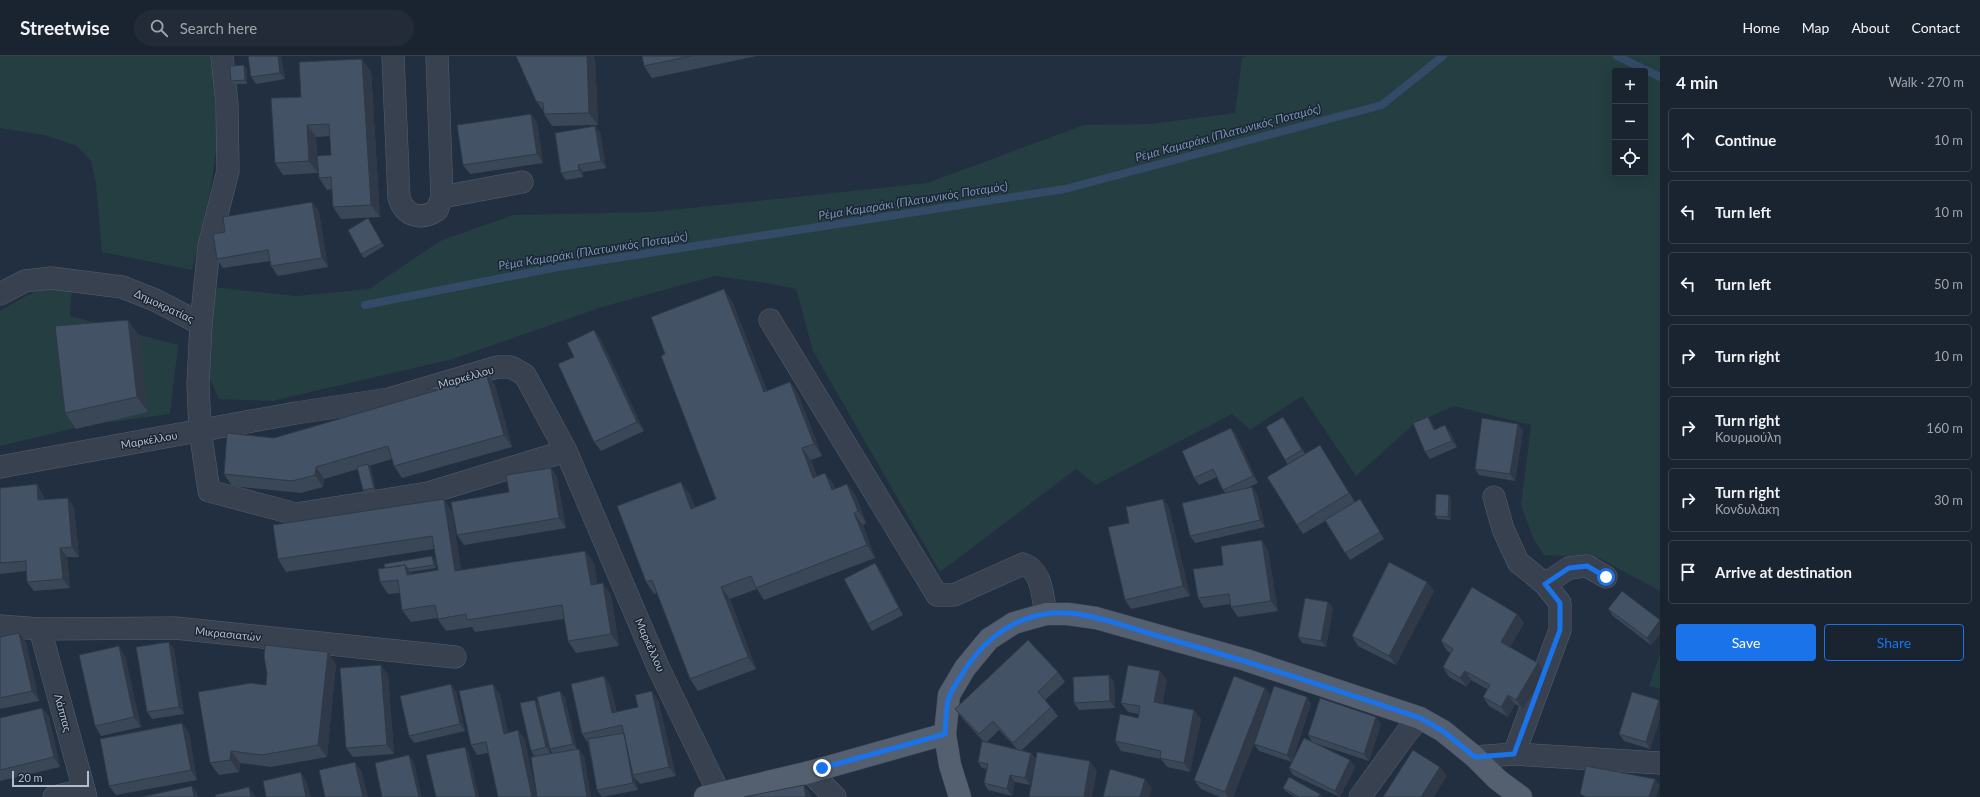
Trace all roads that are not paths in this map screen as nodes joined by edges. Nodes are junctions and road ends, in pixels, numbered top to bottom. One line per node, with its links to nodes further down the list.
1 (222, 56): 8 (street)
2 (393, 56): 5 (street)
3 (437, 56): 5 (street)
4 (522, 182): 5 (street)
5 (442, 197)
6 (0, 294): 8 (street, Δημοκρατίας)
7 (770, 320): 15 (street)
8 (201, 324): 9 (street, Δημοκρατίας)
9 (200, 430): 10 (street, Μαρκέλλου); 10 (street, Δημοκρατίας); 11 (street, Μαρκέλλου)
10 (566, 451): 26 (street, Μαρκέλλου)
11 (0, 467)
12 (1494, 497): 14 (street)
13 (1606, 577): 14 (street)
14 (1545, 584): 21 (street)
15 (1046, 614): 19 (main road); 20 (main road)
16 (0, 626): 17 (street, Μικρασιατών)
17 (40, 629): 18 (street, Μικρασιατών); 25 (street, Λάππας)
18 (455, 657)
19 (1420, 718): 22 (main road); 30 (street)
20 (945, 734): 24 (main road); 29 (main road)
21 (1514, 754): 22 (street); 23 (street)
22 (1475, 757): 31 (main road)
23 (1660, 763)
24 (810, 772): 26 (main road); 28 (street)
25 (85, 794): 27 (street)
26 (712, 795)
27 (54, 797)
28 (834, 797)
29 (960, 797)
30 (1360, 797)
31 (1520, 797)

